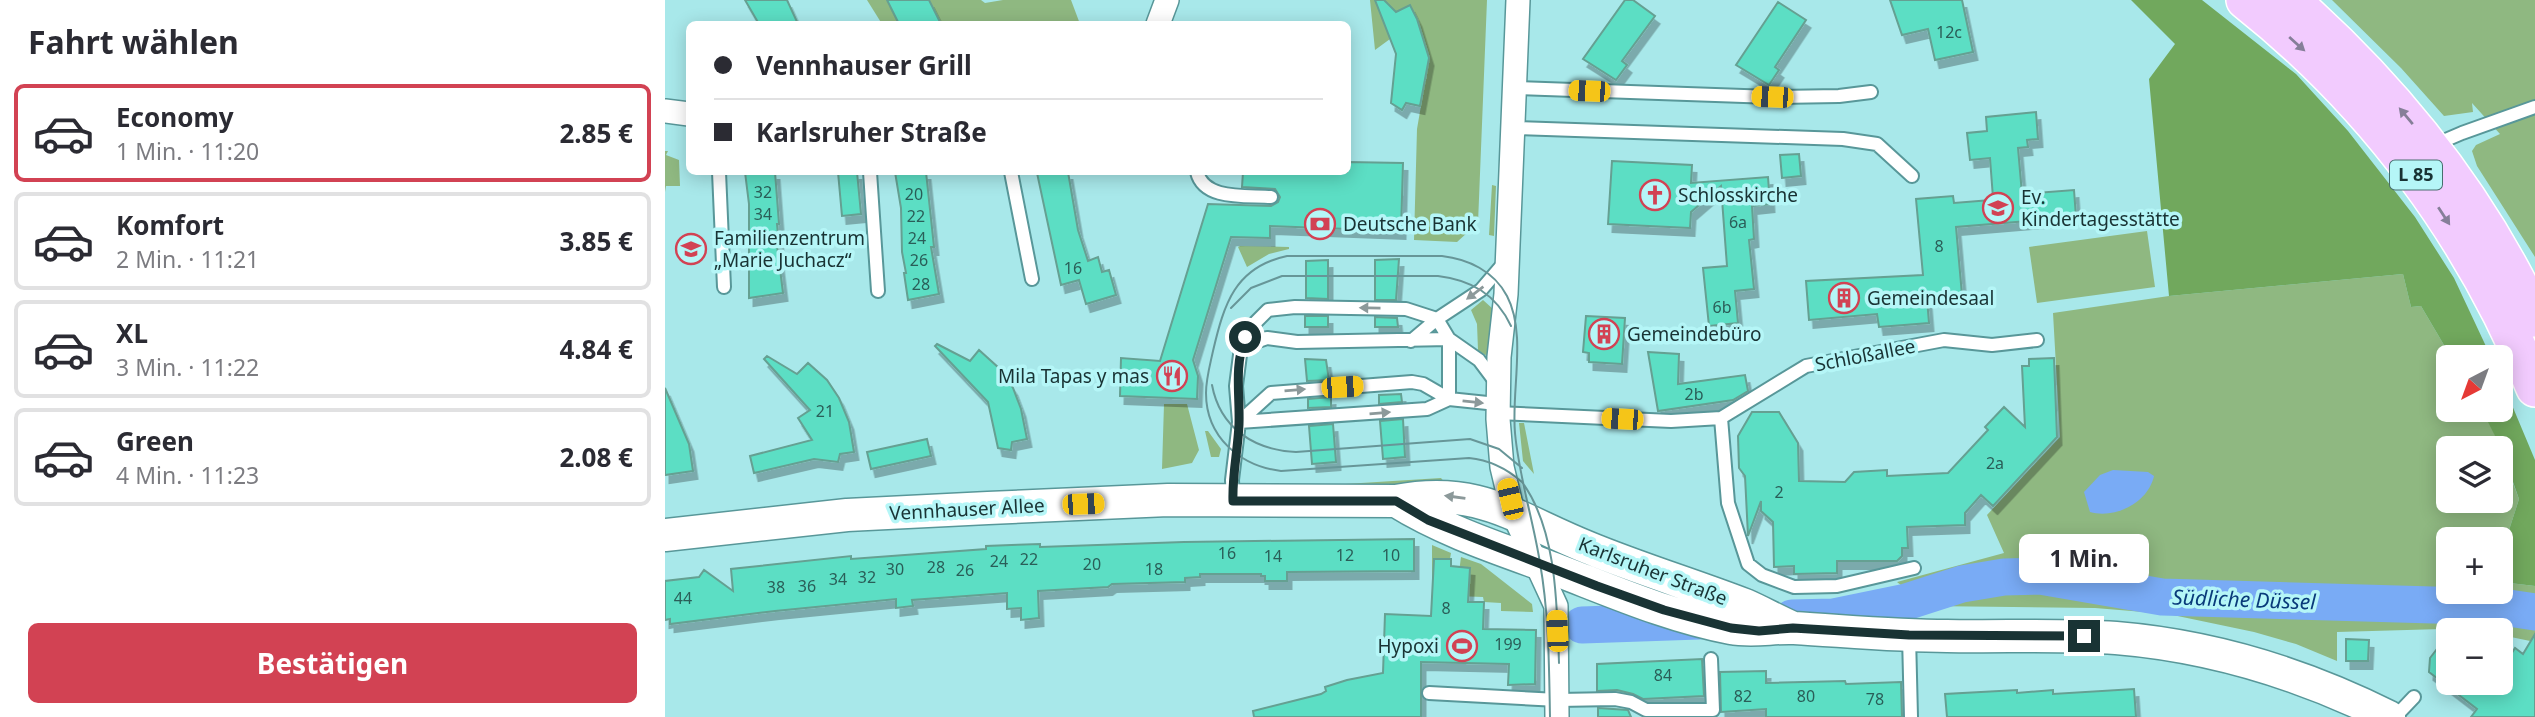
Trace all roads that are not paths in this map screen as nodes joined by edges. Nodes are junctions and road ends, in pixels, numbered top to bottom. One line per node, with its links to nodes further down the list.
1 (1167, 0): 5 (street)
2 (1518, 0): 6 (street)
3 (2245, 0): 29 (main road, L 85, one-way to 29)
4 (2291, 0): 12 (main road, L 85, one-way to 4)
5 (1159, 21)
6 (1514, 88): 7 (lane); 11 (street)
7 (1871, 92)
8 (2535, 107): 12 (lane)
9 (665, 111): 10 (street)
10 (686, 114)
11 (1513, 128): 17 (lane); 19 (street)
12 (2432, 147): 23 (main road, L 85)
13 (719, 175): 21 (lane)
14 (870, 175): 22 (lane)
15 (1012, 175): 20 (lane)
16 (1198, 175): 18 (lane)
17 (1912, 176)
18 (1271, 197)
19 (1507, 259): 24 (lane, one-way to 24); 31 (street)
20 (1032, 279)
21 (724, 287)
22 (878, 291)
23 (2535, 318)
24 (1437, 319): 25 (lane); 27 (lane); 28 (lane, one-way to 28)
25 (1449, 340): 27 (lane); 30 (lane); 31 (lane)
26 (2037, 340): 32 (lane, Schloßallee)
27 (1411, 341): 28 (lane)
28 (1241, 347): 33 (lane)
29 (2535, 388)
30 (1449, 399): 31 (lane, Schloßallee, one-way to 31); 33 (lane, one-way to 30); 33 (lane, one-way to 30)
31 (1498, 401): 32 (lane, Schloßallee); 36 (street)
32 (1721, 418): 39 (lane)
33 (1239, 422): 34 (lane)
34 (1233, 501): 35 (main road, Vennhauser Allee); 37 (main road, Vennhauser Allee)
35 (1396, 501): 36 (main road, Vennhauser Allee, one-way to 35); 40 (main road)
36 (1513, 513): 38 (main road, Karlsruher Straße); 40 (street)
37 (665, 535)
38 (1588, 548): 40 (main road); 41 (main road, Karlsruher Straße)
39 (1914, 568)
40 (1550, 581): 41 (main road, Karlsruher Straße); 46 (street)
41 (1705, 600): 42 (main road, Karlsruher Straße)
42 (1909, 635): 47 (lane); 48 (main road, Karlsruher Straße)
43 (1711, 659): 46 (lane)
44 (1429, 693): 46 (lane)
45 (2414, 697): 49 (lane)
46 (1558, 708)
47 (1911, 717)
48 (2389, 717)
49 (2395, 717)

